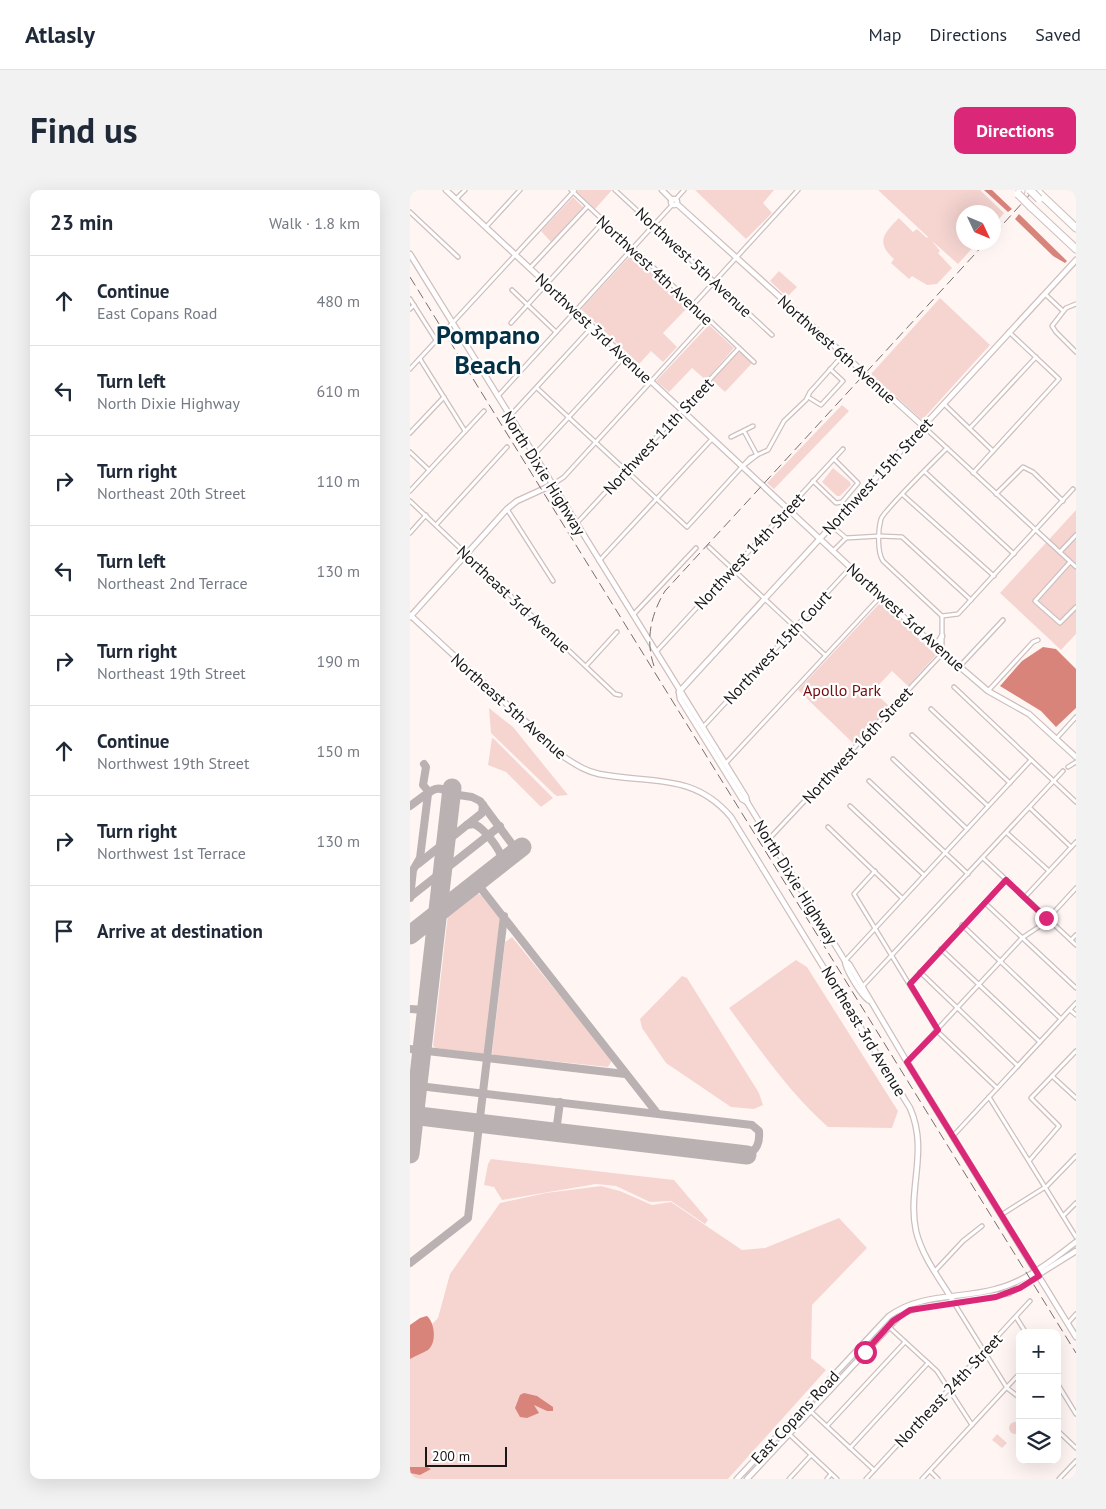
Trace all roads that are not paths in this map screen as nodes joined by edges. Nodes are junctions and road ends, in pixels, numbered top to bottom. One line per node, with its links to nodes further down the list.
1 (446, 190): 12 (street, Northwest 3rd Avenue)
2 (465, 190): 12 (street)
3 (520, 190): 19 (street)
4 (616, 190): 18 (street, Northwest 5th Avenue)
5 (662, 190): 14 (street, Northwest 6th Avenue)
6 (684, 190): 14 (street)
7 (798, 190): 27 (street)
8 (1030, 190): 13 (highway, bridge)
9 (1036, 190): 13 (highway)
10 (573, 191): 15 (street, Northwest 4th Avenue); 25 (street)
11 (1018, 191): 13 (highway, bridge)
12 (456, 199): 19 (street, Northwest 3rd Avenue)
13 (1036, 201): 20 (highway); 21 (highway); 22 (highway)
14 (674, 202): 18 (street); 27 (street, Northwest 6th Avenue)
15 (587, 207): 17 (street, Northwest 4th Avenue); 29 (street)
16 (410, 212): 26 (street)
17 (603, 221): 23 (street, Northwest 4th Avenue); 31 (street)
18 (653, 225): 23 (street); 30 (street, Northwest 5th Avenue)
19 (486, 226): 25 (street, Northwest 3rd Avenue)
20 (1076, 228)
21 (1076, 234)
22 (1075, 246)
23 (632, 248): 38 (street, Northwest 4th Avenue); 40 (street)
24 (410, 254): 44 (street, North Dixie Highway)
25 (516, 254): 29 (street, Northwest 3rd Avenue); 44 (street)
26 (458, 257)
27 (735, 258): 30 (street); 52 (street, Northwest 6th Avenue)
28 (1076, 260): 33 (street, Northwest 15th Street)
29 (530, 268): 31 (street, Northwest 3rd Avenue)
30 (714, 282): 38 (street); 48 (street, Northwest 5th Avenue)
31 (546, 283): 37 (street); 40 (street, Northwest 3rd Avenue)
32 (512, 290): 37 (street)
33 (1045, 294): 41 (street); 47 (street, Northwest 15th Street)
34 (410, 299): 36 (street)
35 (1076, 304): 41 (street)
36 (414, 305): 39 (street); 49 (street)
37 (528, 305): 43 (street); 46 (street)
38 (693, 305): 42 (street, Northwest 4th Avenue)
39 (410, 309)
40 (575, 311): 45 (street, Northwest 3rd Avenue); 46 (street)
41 (1063, 311): 51 (street)
42 (708, 320): 50 (street, Northwest 4th Avenue); 59 (street)
43 (511, 323)
44 (452, 324): 49 (street); 61 (street, North Dixie Highway)
45 (592, 327): 53 (street, Northwest 3rd Avenue); 60 (street)
46 (556, 332): 61 (street)
47 (1010, 332): 54 (street); 64 (street, Northwest 15th Street)
48 (772, 335)
49 (436, 340): 55 (street)
50 (739, 348): 56 (street, Northwest 4th Avenue); 65 (street, Northwest 11th Street)
51 (1076, 352)
52 (843, 355): 58 (street); 70 (street, Northwest 6th Avenue)
53 (624, 357): 59 (street, Northwest 3rd Avenue); 68 (street)
54 (1036, 357): 71 (street); 81 (street)
55 (420, 359): 57 (street); 62 (street)
56 (754, 362)
57 (410, 369)
58 (830, 369): 63 (street); 63 (street)
59 (651, 382): 65 (street, Northwest 3rd Avenue); 77 (street)
60 (537, 388): 67 (street); 68 (street)
61 (497, 396): 67 (street, North Dixie Highway)
62 (444, 397): 72 (street); 74 (street)
63 (808, 397): 84 (street)
64 (944, 404): 70 (street, Northwest 15th Street); 71 (street)
65 (682, 410): 76 (street, Northwest 3rd Avenue); 88 (street, Northwest 11th Street)
66 (484, 411): 72 (street)
67 (510, 417): 83 (street, North Dixie Highway)
68 (569, 418): 77 (street); 83 (street)
69 (752, 426): 73 (street)
70 (923, 426): 79 (street, Northwest 6th Avenue); 105 (street, Northwest 15th Street)
71 (970, 428): 81 (street)
72 (465, 431): 87 (street)
73 (744, 431): 75 (street); 84 (street)
74 (410, 433)
75 (731, 437)
76 (712, 438): 86 (street, Northwest 3rd Avenue); 97 (street)
77 (596, 442): 88 (street); 92 (street)
78 (507, 447): 104 (street)
79 (946, 448): 89 (street); 90 (street, Northwest 6th Avenue)
80 (843, 449): 85 (street, Northwest 14th Street)
81 (993, 451): 90 (street)
82 (410, 452): 87 (street)
83 (534, 455): 92 (street, North Dixie Highway)
84 (757, 455): 86 (street)
85 (834, 459): 91 (street, Northwest 14th Street); 91 (street)
86 (743, 466): 97 (street); 101 (street, Northwest 3rd Avenue)
87 (429, 470): 94 (street)
88 (627, 471): 97 (street); 103 (street, Northwest 11th Street)
89 (924, 472): 96 (street); 117 (street)
90 (973, 473): 95 (street, Northwest 6th Avenue)
91 (813, 482): 101 (street, Northwest 14th Street)
92 (552, 486): 100 (street); 103 (street, North Dixie Highway)
93 (1073, 489): 99 (street)
94 (410, 491)
95 (996, 494): 99 (street); 106 (street, Northwest 6th Avenue)
96 (903, 495): 109 (street); 123 (street)
97 (657, 499): 118 (street)
98 (410, 501): 102 (street, Northeast 3rd Avenue)
99 (1063, 501): 106 (street)
100 (507, 508): 116 (street); 124 (street)
101 (788, 508): 110 (street, Northwest 3rd Avenue); 122 (street, Northwest 14th Street)
102 (426, 516): 104 (street, Northeast 3rd Avenue); 107 (street)
103 (576, 524): 118 (street, North Dixie Highway)
104 (436, 525): 116 (street, Northeast 3rd Avenue)
105 (831, 526): 110 (street, Northwest 15th Street); 111 (street)
106 (1036, 531): 115 (street); 117 (street)
107 (410, 533)
108 (1076, 535): 115 (street)
109 (880, 536): 111 (street); 127 (street); 131 (street)
110 (820, 538): 114 (street, Northwest 3rd Avenue); 126 (street, Northwest 15th Street)
111 (846, 538): 114 (street)
112 (696, 548): 130 (street)
113 (709, 548): 122 (street)
114 (833, 551): 120 (street, Northwest 3rd Avenue)
115 (1060, 552): 119 (street)
116 (466, 554): 129 (street); 141 (street, Northeast 3rd Avenue)
117 (1014, 554): 123 (street)
118 (599, 561): 130 (street, North Dixie Highway)
119 (1070, 562): 121 (street); 128 (street)
120 (851, 567): 125 (street, Northwest 3rd Avenue); 133 (street, Northwest 15th Court)
121 (1076, 567)
122 (732, 568): 126 (street); 139 (street, Northwest 14th Street)
123 (994, 576): 127 (street)
124 (553, 581)
125 (881, 596): 137 (street, Northwest 3rd Avenue); 140 (street)
126 (765, 598): 133 (street); 145 (street, Northwest 15th Street)
127 (971, 600): 131 (street)
128 (1076, 607)
129 (410, 615): 167 (street, Northeast 5th Avenue)
130 (632, 616): 139 (street, North Dixie Highway)
131 (942, 616): 135 (street)
132 (1003, 620): 142 (street)
133 (796, 626): 140 (street); 149 (street, Northwest 15th Court)
134 (617, 632): 141 (street)
135 (942, 636): 137 (street); 138 (street)
136 (1038, 640): 144 (street)
137 (933, 644): 138 (street, Northwest 3rd Avenue)
138 (942, 650): 142 (street, Northwest 3rd Avenue); 171 (street, Northwest 16th Street)
139 (655, 653): 145 (street, North Dixie Highway)
140 (825, 655): 156 (street)
141 (586, 666): 146 (street, Northeast 3rd Avenue)
142 (960, 666): 144 (street, Northwest 3rd Avenue)
143 (954, 687): 154 (street)
144 (988, 691): 151 (street, Northwest 3rd Avenue)
145 (679, 692): 149 (street, North Dixie Highway); 162 (street, North Dixie Highway)
146 (620, 695)
147 (931, 709): 161 (street)
148 (1076, 717): 151 (street)
149 (703, 727): 156 (street, North Dixie Highway)
150 (912, 735): 165 (street)
151 (1056, 739): 152 (street, Northwest 3rd Avenue)
152 (1076, 758)
153 (893, 759): 169 (street)
154 (1031, 760): 160 (street); 161 (street)
155 (1076, 762): 157 (street)
156 (726, 763): 162 (street, North Dixie Highway)
157 (1068, 767)
158 (1063, 771): 160 (street)
159 (869, 781): 174 (street)
160 (1054, 781): 163 (street); 166 (street)
161 (1010, 783): 165 (street)
162 (747, 802): 171 (street, North Dixie Highway)
163 (1076, 802)
164 (850, 806): 179 (street)
165 (988, 806): 169 (street)
166 (1030, 808): 170 (street); 173 (street)
167 (727, 812): 229 (street, Northeast 3rd Avenue)
168 (828, 827): 176 (street)
169 (967, 829): 174 (street)
170 (1007, 833): 175 (street); 177 (street)
171 (770, 838): 194 (street, North Dixie Highway)
172 (1076, 842): 173 (street)
173 (1071, 847): 177 (street)
174 (945, 852): 178 (street); 179 (street)
175 (983, 858): 178 (street); 180 (street)
176 (875, 871): 182 (street); 187 (street)
177 (1049, 871): 183 (street)
178 (968, 874): 193 (street)
179 (924, 875): 182 (street)
180 (1006, 880): 183 (street); 184 (street)
181 (1076, 888): 185 (street)
182 (902, 898): 187 (street)
183 (1025, 898): 185 (street)
184 (984, 903): 186 (street); 189 (street)
185 (1047, 919): 189 (street); 190 (street)
186 (962, 925): 192 (street); 195 (street)
187 (875, 928): 193 (street); 194 (street)
188 (1076, 935): 190 (street)
189 (1022, 938): 195 (street); 201 (street)
190 (1071, 940): 191 (street)
191 (1076, 945)
192 (941, 949): 196 (street); 199 (street)
193 (892, 956): 198 (street); 200 (street)
194 (845, 961): 200 (street, North Dixie Highway); 202 (street, North Dixie Highway)
195 (1000, 962): 199 (street); 207 (street)
196 (920, 972): 198 (street); 204 (street)
197 (1076, 981): 201 (street)
198 (910, 984): 208 (street)
199 (979, 985): 204 (street); 209 (street)
200 (863, 986): 202 (street, North Dixie Highway)
201 (1074, 987)
202 (870, 1001): 211 (street, North Dixie Highway)
203 (1076, 1004): 205 (street)
204 (958, 1008): 208 (street); 212 (street)
205 (1070, 1010): 206 (street); 207 (street)
206 (1076, 1015)
207 (1061, 1019): 209 (street)
208 (938, 1030): 211 (street); 214 (street)
209 (1040, 1042): 212 (street)
210 (1075, 1053): 213 (street)
211 (907, 1062): 217 (street, North Dixie Highway)
212 (1018, 1066): 214 (street)
213 (1052, 1076): 216 (street); 219 (street)
214 (997, 1088): 215 (street)
215 (989, 1097): 217 (street); 219 (street)
216 (1076, 1098)
217 (953, 1136): 222 (street, North Dixie Highway)
218 (1076, 1156): 220 (street)
219 (1029, 1161): 220 (street)
220 (1045, 1188): 222 (street); 223 (street)
221 (1076, 1202): 223 (street)
222 (1001, 1215): 228 (street, North Dixie Highway)
223 (1063, 1216): 225 (street)
224 (982, 1226): 229 (street)
225 (1076, 1237)
226 (1076, 1242): 228 (street)
227 (1076, 1251): 230 (street)
228 (1035, 1270): 230 (street, North Dixie Highway); 231 (street, East Copans Road)
229 (934, 1271): 231 (street)
230 (1039, 1276): 233 (street, East Copans Road); 236 (street, North Dixie Highway)
231 (950, 1297): 233 (street); 248 (street, East Copans Road)
232 (1030, 1301): 235 (street, Northeast 24th Street)
233 (954, 1303): 237 (street, East Copans Road); 241 (street)
234 (1076, 1314): 236 (street)
235 (1016, 1317): 238 (street); 241 (street, Northeast 24th Street)
236 (1068, 1323): 239 (street, North Dixie Highway)
237 (888, 1326): 240 (street); 249 (street, East Copans Road)
238 (1024, 1329)
239 (1076, 1337)
240 (905, 1342): 242 (street); 252 (street)
241 (984, 1352): 244 (street, Northeast 24th Street); 245 (street)
242 (928, 1363): 244 (street); 255 (street)
243 (1019, 1374): 245 (street)
244 (950, 1388): 251 (street); 259 (street, Northeast 24th Street)
245 (1007, 1388): 247 (street); 251 (street)
246 (1061, 1390): 250 (street)
247 (1016, 1395)
248 (805, 1406): 249 (street); 262 (street, East Copans Road)
249 (810, 1411): 252 (street); 253 (street, East Copans Road)
250 (1076, 1414)
251 (972, 1425): 260 (street)
252 (827, 1426): 255 (street)
253 (789, 1434): 257 (street); 263 (street, East Copans Road)
254 (1061, 1434): 256 (street)
255 (850, 1448): 259 (street)
256 (1076, 1448)
257 (811, 1455): 261 (street); 264 (street)
258 (1076, 1461): 270 (street)
259 (874, 1470): 267 (street, Northeast 24th Street)
260 (930, 1471): 268 (street); 269 (street)
261 (832, 1474): 265 (street); 266 (street)
262 (737, 1479)
263 (747, 1479)
264 (789, 1479)
265 (827, 1479)
266 (837, 1479)
267 (866, 1479)
268 (922, 1479)
269 (938, 1479)
270 (1059, 1479)

